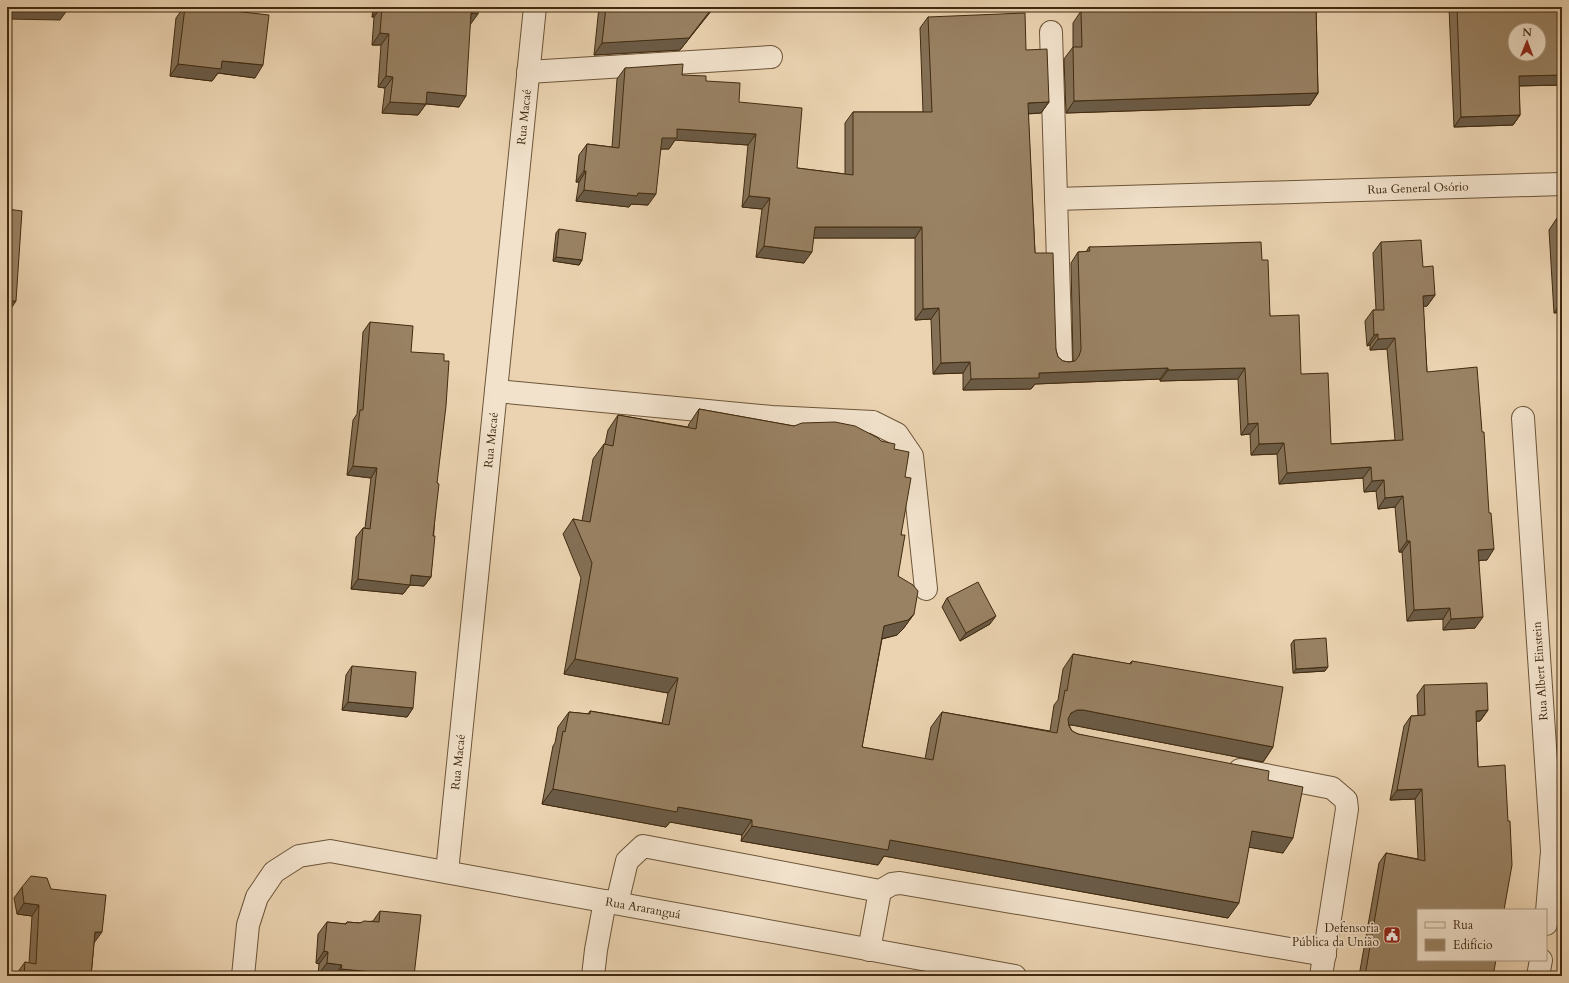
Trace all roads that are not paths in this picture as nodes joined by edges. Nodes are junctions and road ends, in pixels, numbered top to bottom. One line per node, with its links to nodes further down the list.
1 (535, 7): 4 (street, Rua Macaé)
2 (1051, 32): 6 (street)
3 (771, 57): 4 (street)
4 (528, 72): 8 (street, Rua Macaé)
5 (1562, 184): 6 (street, Rua General Osório)
6 (1056, 199): 7 (street)
7 (1061, 361)
8 (496, 391): 10 (street); 12 (street, Rua Macaé)
9 (1523, 418): 15 (street, Rua Albert Einstein)
10 (926, 589)
11 (1217, 766): 18 (street)
12 (447, 872): 14 (street, Rua Araranguá); 19 (street, Rua Araranguá)
13 (880, 891): 14 (street); 16 (street); 18 (street)
14 (611, 902): 16 (street, Rua Araranguá); 20 (street)
15 (1547, 912)
16 (869, 950): 21 (street, Rua Araranguá)
17 (1541, 961): 22 (street)
18 (1323, 966)
19 (243, 976)
20 (593, 976)
21 (1015, 976)
22 (1538, 976)

